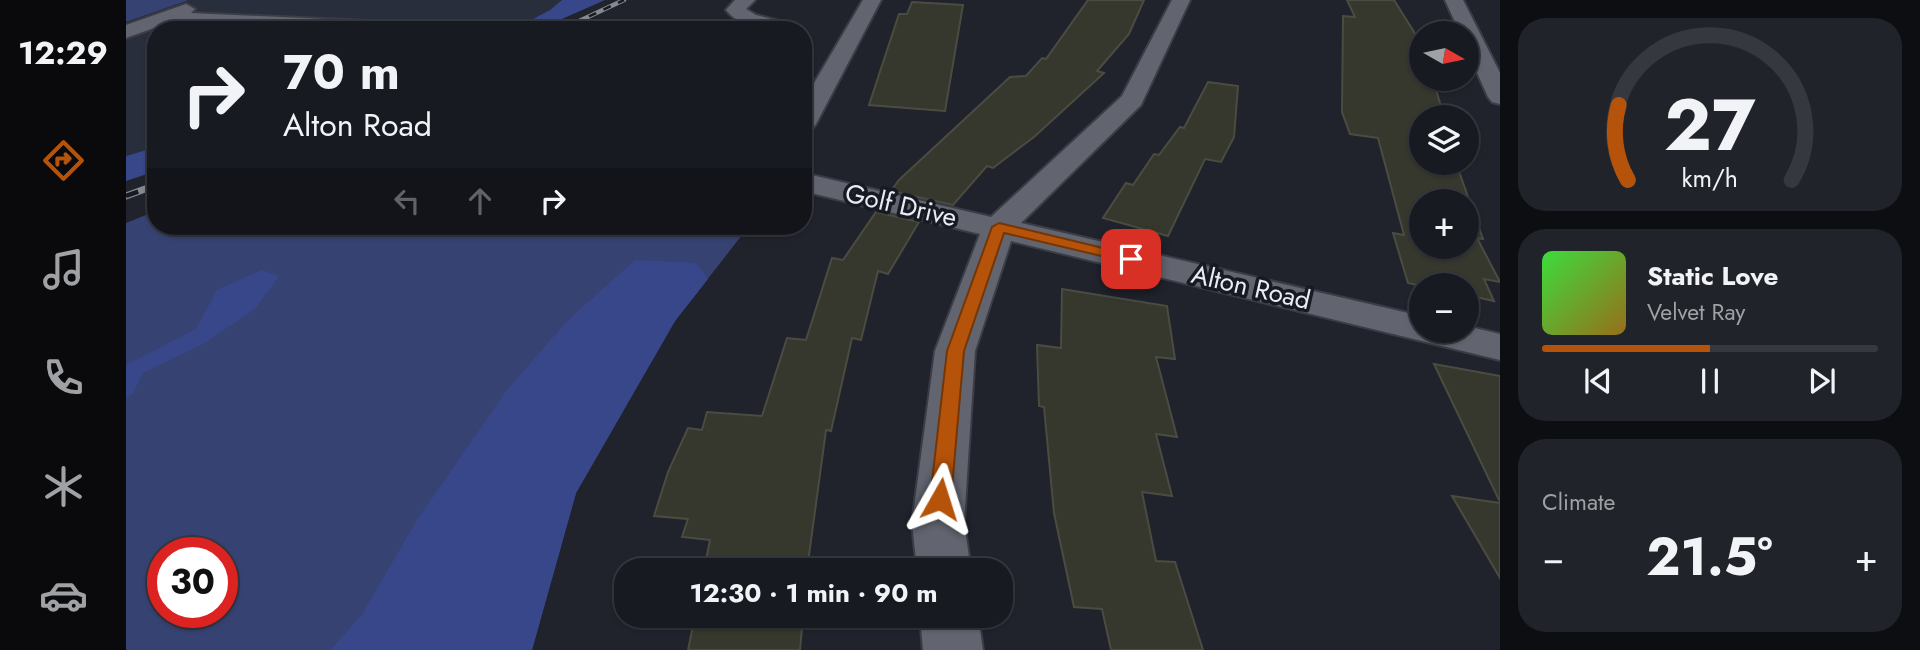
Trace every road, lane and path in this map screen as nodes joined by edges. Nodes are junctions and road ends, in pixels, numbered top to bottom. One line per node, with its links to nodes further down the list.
1 (208, 0): 7 (street)
2 (866, 0): 3 (street)
3 (872, 0): 13 (street)
4 (1181, 0): 15 (street)
5 (1454, 0): 12 (street)
6 (741, 5): 10 (street)
7 (162, 9): 8 (street); 9 (street); 11 (street)
8 (126, 13)
9 (306, 21)
10 (757, 21)
11 (126, 32)
12 (1500, 97)
13 (812, 108)
14 (812, 184): 15 (street, Golf Drive)
15 (999, 227): 16 (street, Alton Road); 19 (street)
16 (1409, 325)
17 (1479, 342): 18 (street)
18 (1500, 347)
19 (942, 558)
20 (950, 628): 21 (street)
21 (953, 650)

